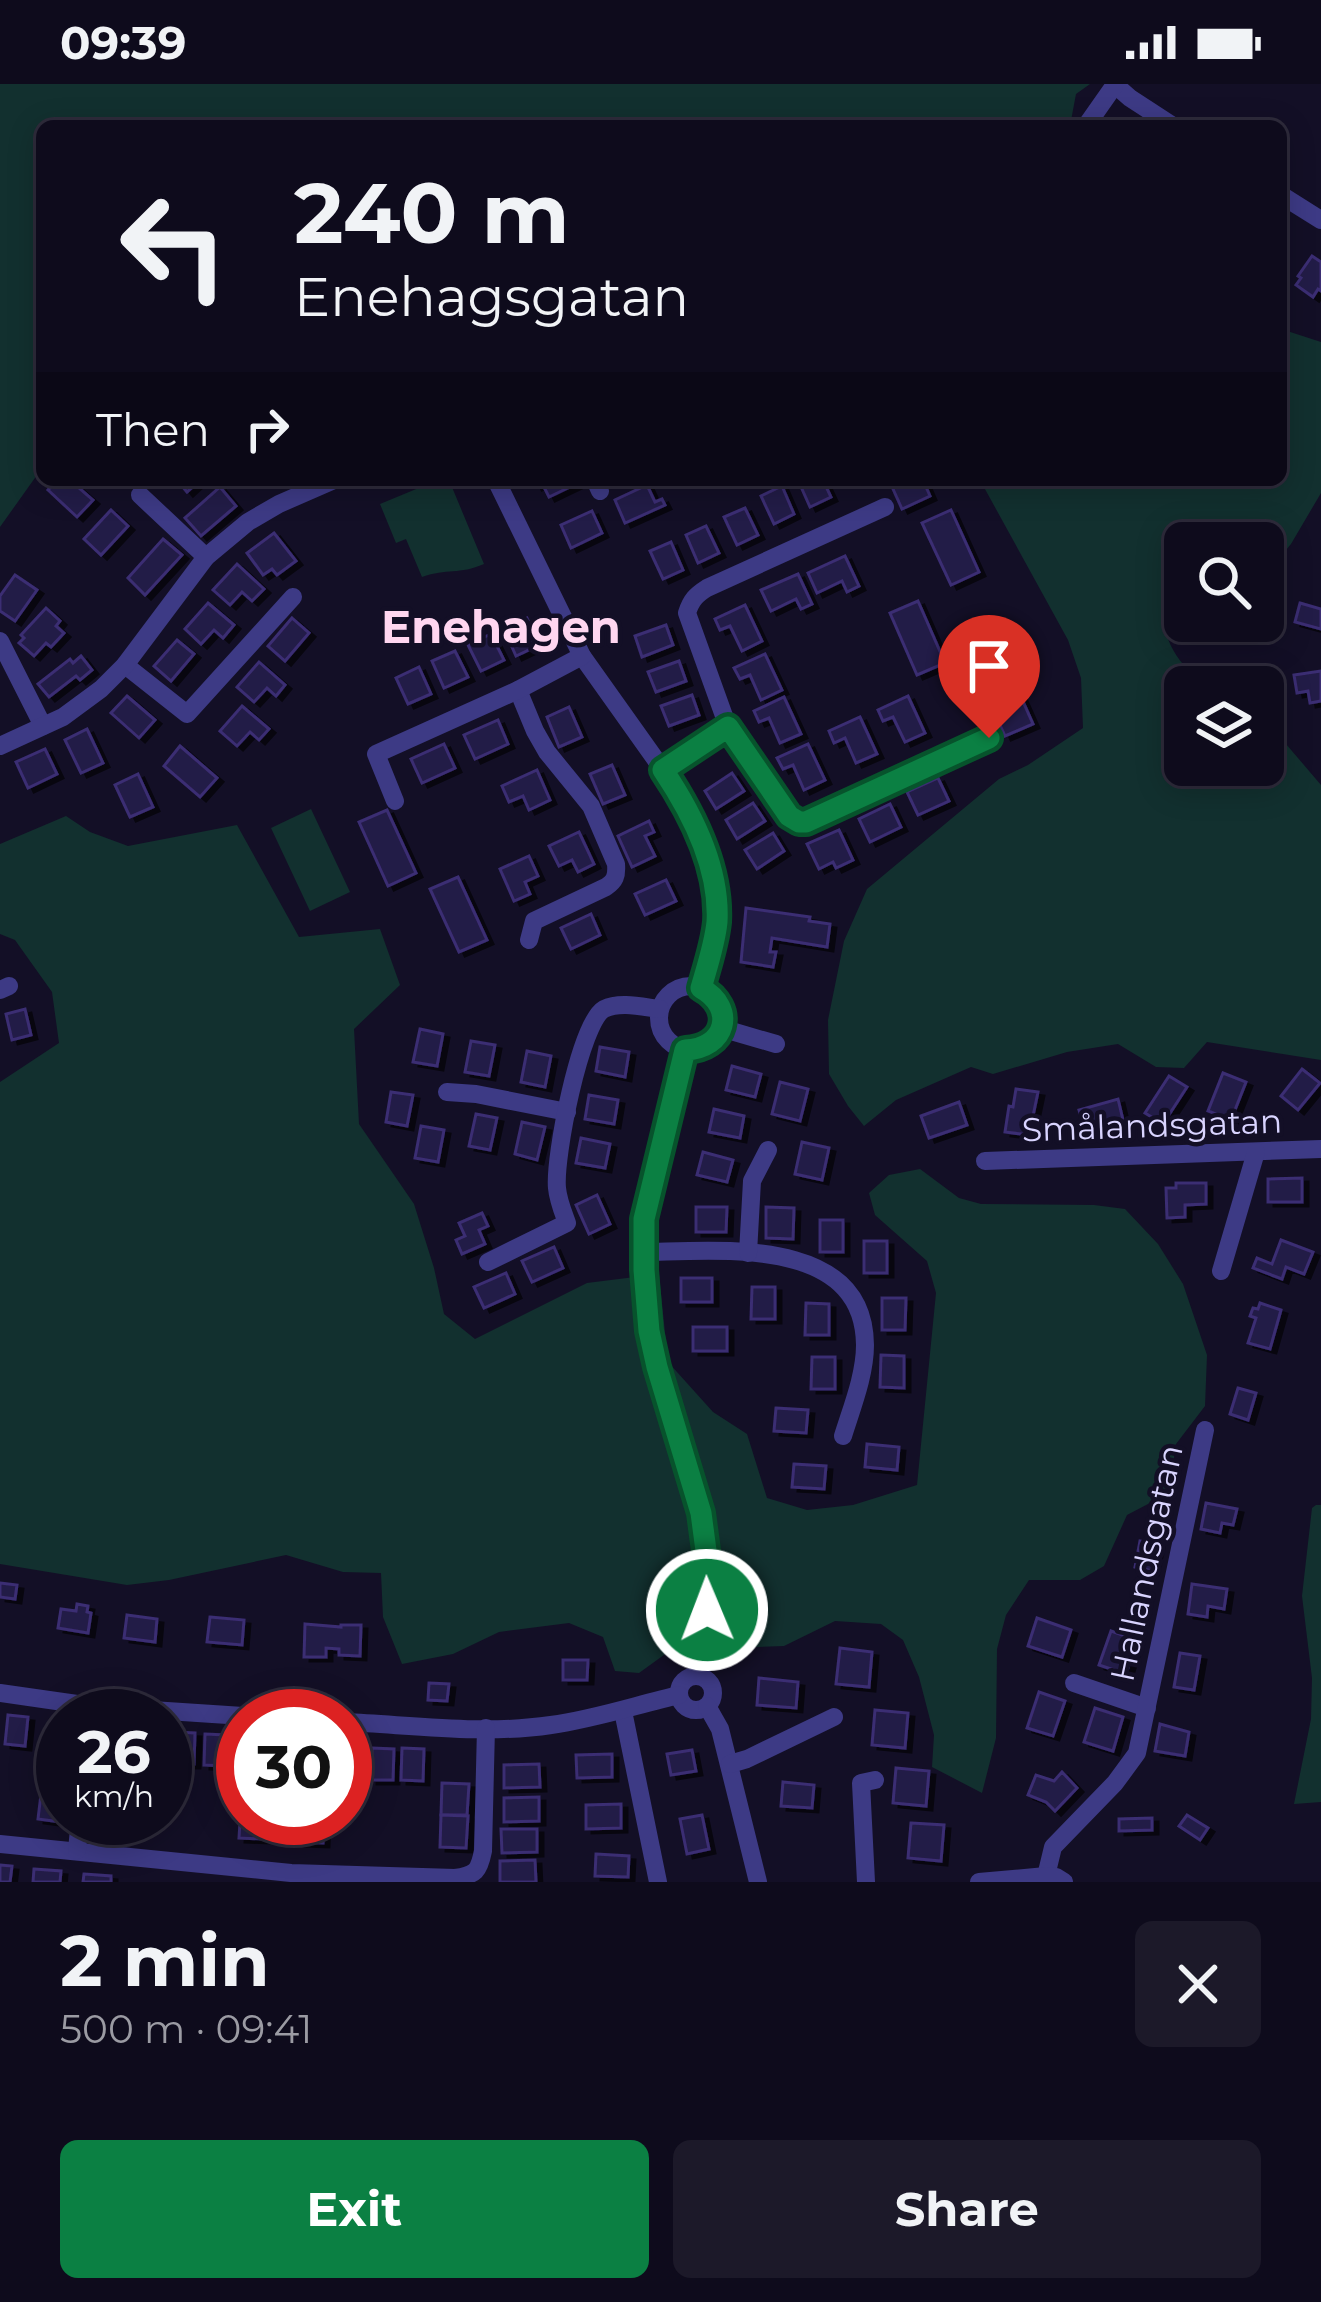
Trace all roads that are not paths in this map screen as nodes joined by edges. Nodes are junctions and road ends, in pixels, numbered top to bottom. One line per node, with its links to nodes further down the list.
1 (1114, 85): 2 (street); 3 (street)
2 (1090, 120)
3 (1164, 120)
4 (1287, 199): 5 (street)
5 (1321, 220)
6 (320, 486): 10 (street)
7 (500, 486): 13 (street)
8 (140, 495): 10 (street)
9 (885, 507): 17 (street)
10 (206, 557): 14 (street)
11 (293, 597): 14 (street)
12 (0, 641): 16 (street)
13 (582, 656): 15 (street); 20 (street)
14 (125, 665): 16 (street)
15 (518, 690): 21 (street); 22 (street)
16 (43, 726): 19 (street)
17 (728, 727): 18 (street); 20 (street)
18 (989, 738)
19 (0, 746)
20 (663, 770): 23 (street)
21 (395, 801)
22 (529, 940)
23 (701, 988): 24 (street); 25 (street)
24 (660, 1009): 27 (street); 29 (street)
25 (721, 1028): 26 (street); 27 (street)
26 (776, 1044)
27 (685, 1050): 34 (street)
28 (447, 1092): 29 (street)
29 (567, 1112): 36 (street)
30 (1321, 1149): 32 (street, Smålandsgatan)
31 (768, 1150): 35 (street)
32 (1256, 1152): 33 (street, Smålandsgatan); 37 (street)
33 (985, 1161)
34 (643, 1252): 35 (street); 40 (street)
35 (748, 1252): 39 (street)
36 (488, 1262)
37 (1221, 1271)
38 (1204, 1430): 46 (street, Hallandsgatan)
39 (843, 1436)
40 (698, 1676): 43 (street); 45 (street)
41 (1074, 1683): 46 (street, Hallandsgatan)
42 (0, 1693): 44 (street)
43 (679, 1695): 45 (street); 47 (street)
44 (36, 1700)
45 (707, 1706): 51 (street)
46 (1147, 1708): 56 (street, Hallandsgatan)
47 (623, 1711): 50 (street); 57 (street)
48 (834, 1717): 51 (street)
49 (372, 1723): 50 (street)
50 (486, 1728): 55 (street)
51 (730, 1764): 58 (street)
52 (875, 1780): 59 (street)
53 (0, 1844): 55 (street)
54 (77, 1845): 55 (street)
55 (77, 1850)
56 (1055, 1879): 60 (street)
57 (658, 1882)
58 (758, 1882)
59 (866, 1882)
60 (979, 1882)

